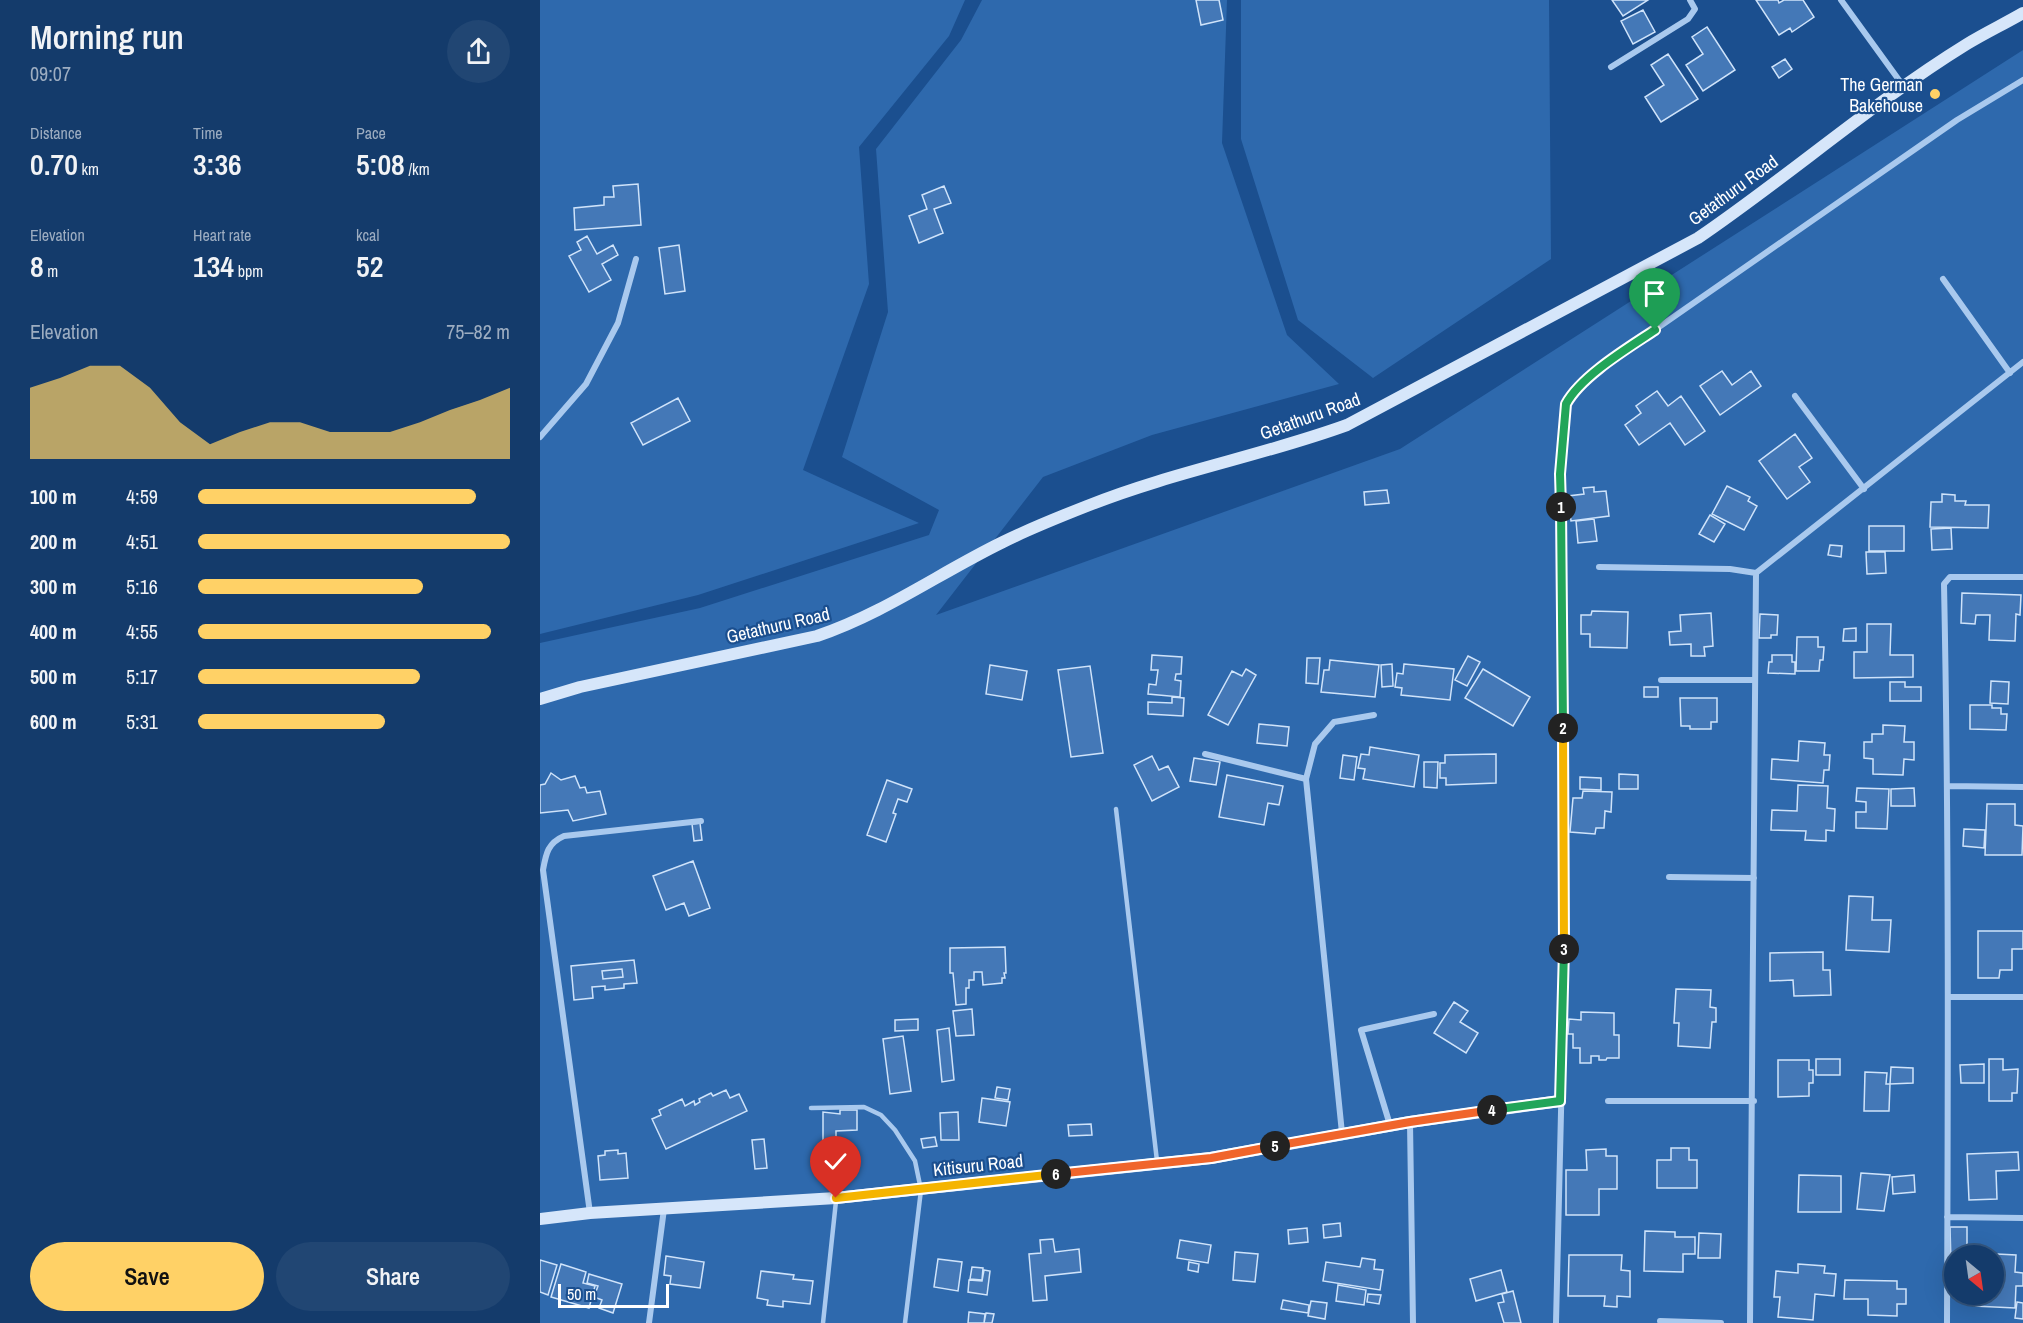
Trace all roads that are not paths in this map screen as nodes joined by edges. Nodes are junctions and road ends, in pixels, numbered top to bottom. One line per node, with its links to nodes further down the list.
1 (1690, 0): 4 (street)
2 (1841, 0): 6 (street)
3 (2023, 13): 6 (main road, Getathuru Road)
4 (1611, 67)
5 (2023, 80): 32 (street)
6 (1904, 87): 19 (main road, Getathuru Road)
7 (636, 260): 12 (street)
8 (1943, 279): 10 (street)
9 (2023, 362): 10 (street)
10 (2010, 373): 13 (street)
11 (1795, 396): 13 (street)
12 (540, 437)
13 (1864, 489): 15 (street)
14 (1599, 567): 15 (street)
15 (1756, 573): 18 (street)
16 (2023, 577): 23 (street)
17 (1661, 680): 18 (street)
18 (1755, 680): 28 (street)
19 (540, 699)
20 (1374, 715): 22 (street)
21 (1205, 754): 22 (street)
22 (1306, 779): 38 (street)
23 (1948, 786): 24 (street); 29 (street)
24 (2023, 787)
25 (1116, 809): 39 (lane)
26 (701, 821): 43 (street)
27 (1668, 877): 28 (street)
28 (1754, 878): 34 (street)
29 (1949, 997): 30 (street); 44 (street)
30 (2023, 997)
31 (1434, 1014): 37 (street)
32 (1560, 1101): 36 (main road, Kitisuru Road); 52 (street)
33 (1608, 1101): 34 (street)
34 (1754, 1101): 54 (street)
35 (811, 1108): 40 (lane)
36 (1410, 1122): 37 (main road, Kitisuru Road); 51 (street)
37 (1390, 1125): 38 (main road, Kitisuru Road)
38 (1342, 1133): 39 (main road, Kitisuru Road)
39 (1157, 1164): 40 (main road, Kitisuru Road)
40 (921, 1190): 41 (main road, Kitisuru Road); 50 (lane)
41 (836, 1198): 42 (main road, Kitisuru Road); 49 (lane)
42 (664, 1208): 43 (main road, Kitisuru Road); 48 (street)
43 (590, 1213): 46 (main road, Kitisuru Road)
44 (1947, 1217): 45 (street); 55 (street)
45 (2023, 1218)
46 (540, 1219)
47 (1660, 1321): 53 (street)
48 (650, 1323)
49 (823, 1323)
50 (905, 1323)
51 (1413, 1323)
52 (1556, 1323)
53 (1721, 1323)
54 (1750, 1323)
55 (1947, 1323)

